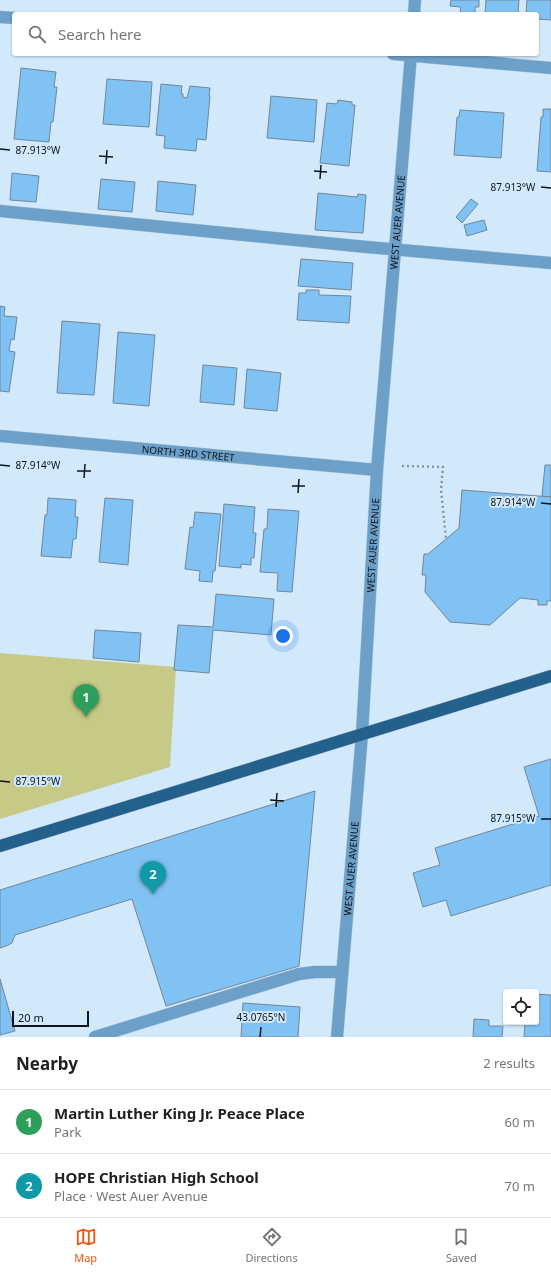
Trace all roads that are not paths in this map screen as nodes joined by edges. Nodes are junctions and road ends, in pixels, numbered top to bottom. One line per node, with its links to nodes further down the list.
1 (415, 0): 2 (street)
2 (414, 12)
3 (0, 17): 4 (street)
4 (12, 18)
5 (410, 56): 9 (street, WEST AUER AVENUE)
6 (421, 56): 7 (street)
7 (551, 68)
8 (0, 211): 9 (street)
9 (394, 249): 10 (street); 12 (street, WEST AUER AVENUE)
10 (551, 263)
11 (0, 436): 12 (street, NORTH 3RD STREET)
12 (377, 470): 14 (street, WEST AUER AVENUE)
13 (551, 676): 14 (main road)
14 (362, 734): 15 (main road); 16 (street, WEST AUER AVENUE)
15 (0, 846)
16 (342, 972): 17 (street); 18 (street, WEST AUER AVENUE)
17 (95, 1037)
18 (337, 1037)

